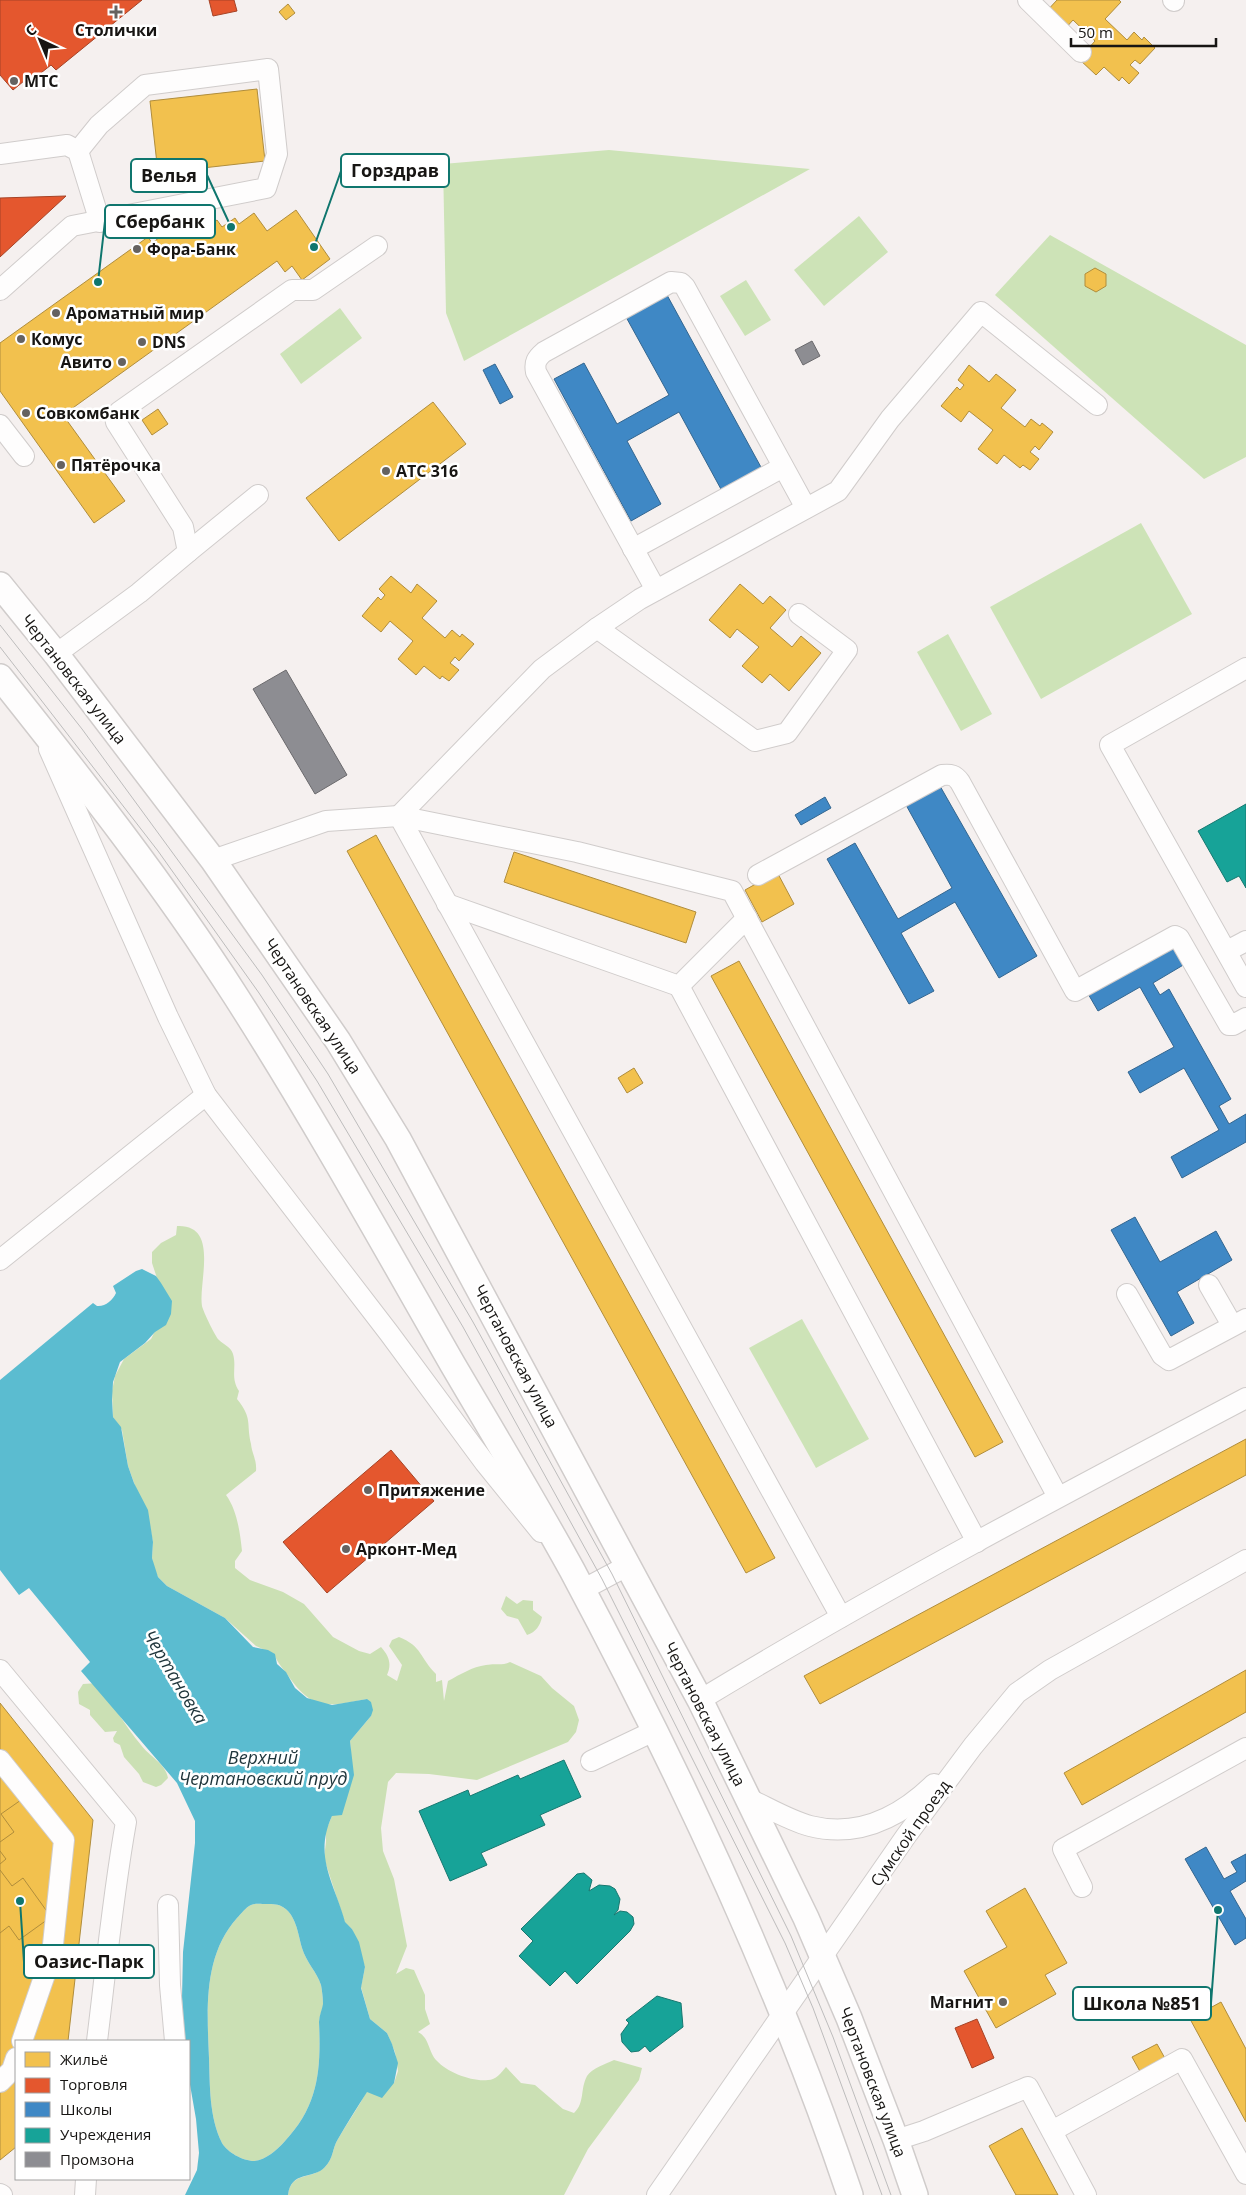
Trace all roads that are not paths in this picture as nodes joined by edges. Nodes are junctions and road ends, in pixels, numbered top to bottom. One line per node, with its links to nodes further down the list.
1 (1028, 0): 2 (street)
2 (1081, 52)
3 (78, 151): 4 (street); 5 (street); 5 (street)
4 (0, 154)
5 (100, 222): 7 (street)
6 (377, 246): 15 (street)
7 (0, 290)
8 (1097, 405): 13 (street)
9 (0, 425): 10 (street)
10 (24, 456)
11 (783, 467): 13 (street); 14 (street); 14 (street)
12 (258, 495): 15 (street)
13 (806, 508): 17 (street)
14 (633, 549): 17 (street)
15 (188, 552): 20 (street)
16 (0, 585): 20 (main road, Чертановская улица)
17 (656, 590): 19 (street)
18 (799, 614): 19 (street)
19 (598, 628): 24 (street)
20 (56, 654): 25 (main road, Чертановская улица)
21 (1246, 668): 30 (street)
22 (0, 677): 23 (main road)
23 (41, 728): 34 (street); 44 (main road)
24 (399, 816): 25 (street); 27 (street); 28 (street)
25 (213, 860): 43 (main road, Чертановская улица)
26 (758, 875): 33 (street)
27 (447, 904): 31 (street); 46 (street)
28 (747, 918): 31 (street); 40 (street)
29 (1246, 941): 30 (street)
30 (1227, 951): 32 (street)
31 (679, 986): 41 (street)
32 (1246, 987)
33 (1246, 1018)
34 (206, 1095): 35 (street); 44 (street)
35 (0, 1260)
36 (1209, 1285): 38 (street)
37 (1127, 1294): 38 (street)
38 (1239, 1322)
39 (1246, 1398): 40 (street)
40 (1058, 1497): 41 (street)
41 (977, 1542): 46 (street)
42 (1246, 1560): 50 (street, Сумской проезд)
43 (628, 1565): 45 (street); 48 (main road, Чертановская улица)
44 (570, 1566): 45 (main road)
45 (582, 1590): 49 (main road)
46 (842, 1617): 48 (street)
47 (0, 1670): 60 (street)
48 (700, 1700): 54 (main road, Чертановская улица)
49 (654, 1731): 53 (street); 58 (main road)
50 (973, 1746): 54 (street); 57 (street, Сумской проезд)
51 (1246, 1748): 55 (street)
52 (0, 1760): 59 (street)
53 (591, 1761)
54 (747, 1798): 57 (main road, Чертановская улица)
55 (1082, 1887)
56 (168, 1905): 61 (street)
57 (823, 1957): 58 (street, Сумской проезд); 65 (main road, Чертановская улица)
58 (784, 2013): 69 (street, Сумской проезд); 70 (main road)
59 (22, 2040)
60 (97, 2040)
61 (175, 2040)
62 (15, 2061): 63 (street)
63 (0, 2082)
64 (1052, 2131): 65 (street); 66 (street); 72 (street)
65 (896, 2140): 71 (main road, Чертановская улица)
66 (1246, 2174)
67 (86, 2180): 68 (street)
68 (85, 2195)
69 (657, 2195)
70 (850, 2195)
71 (914, 2195)
72 (1086, 2195)

